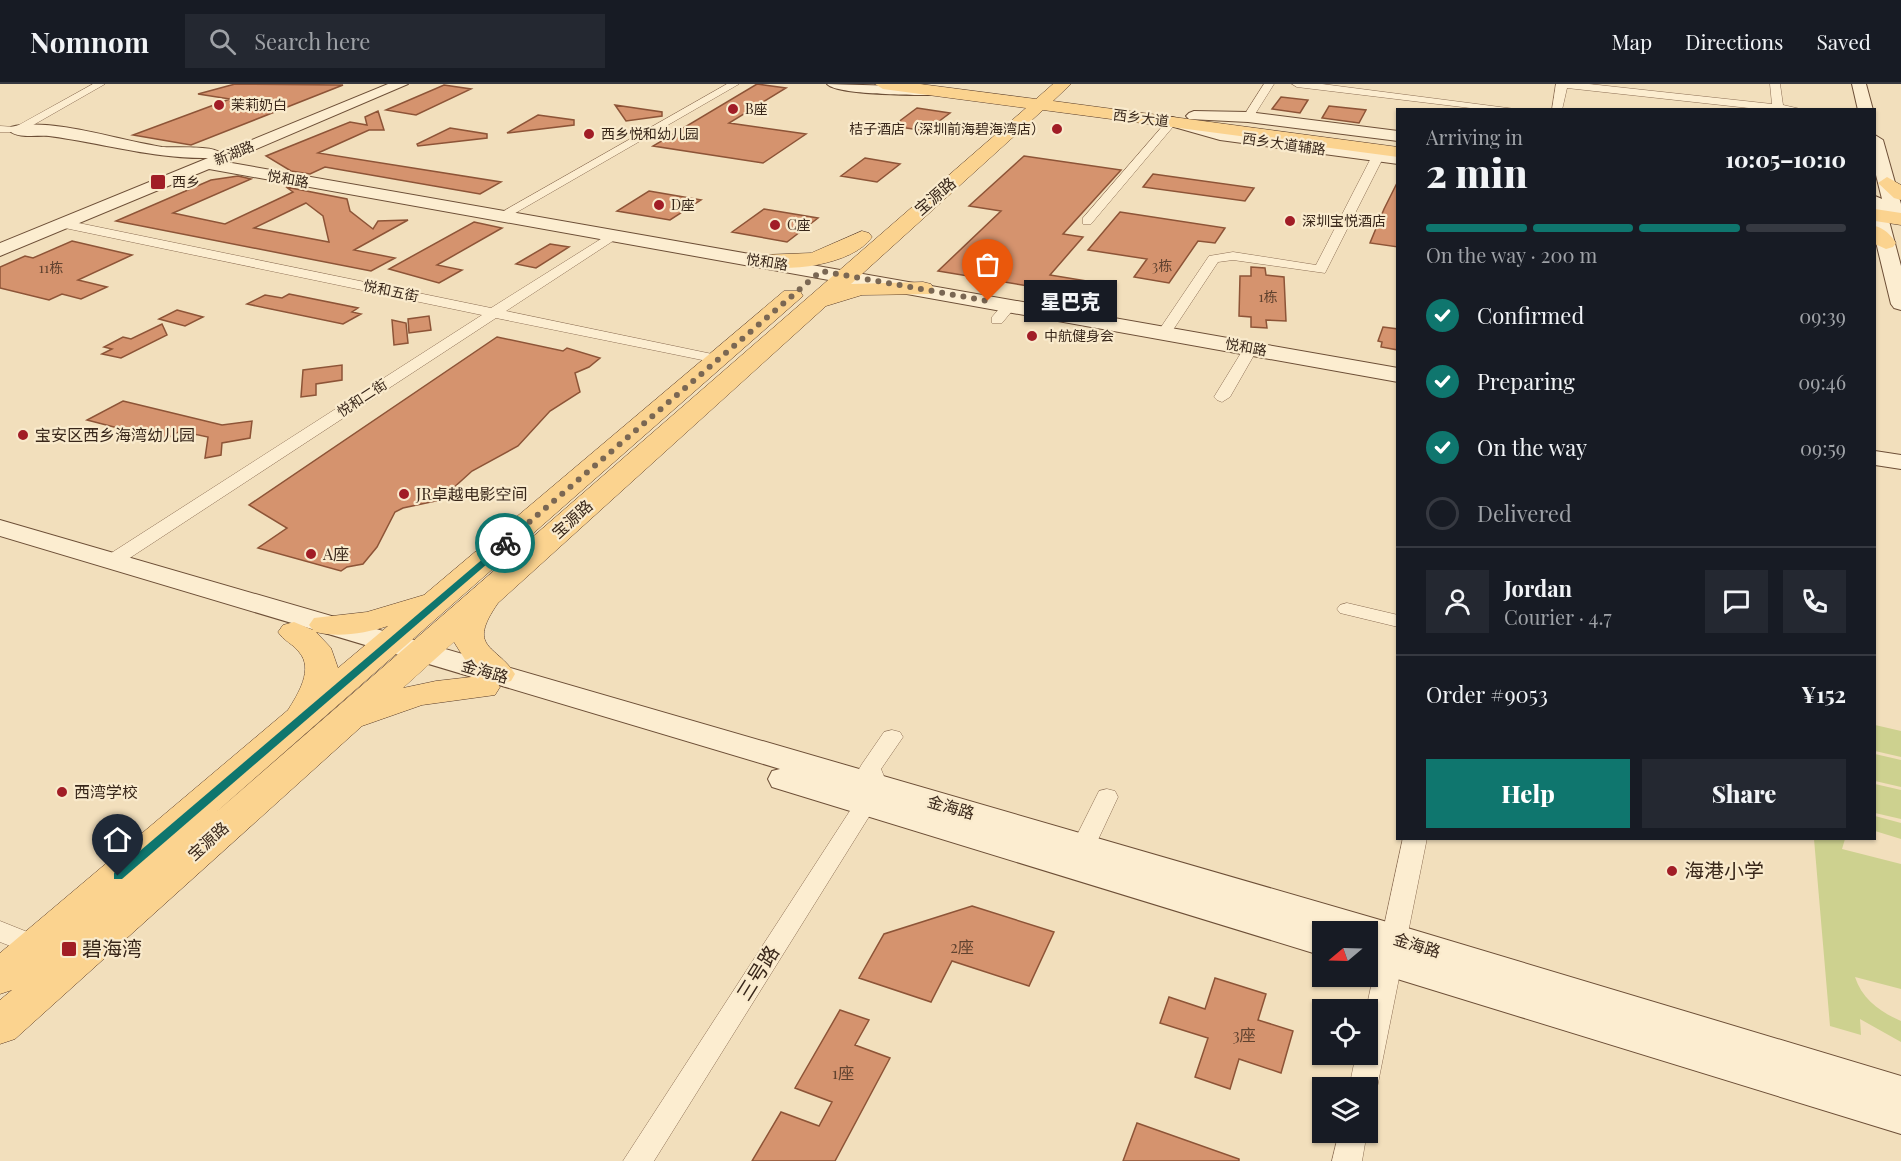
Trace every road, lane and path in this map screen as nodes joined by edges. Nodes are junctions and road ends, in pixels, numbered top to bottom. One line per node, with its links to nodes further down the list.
1 (100, 84): 32 (street)
2 (383, 84): 39 (street, 新湖路)
3 (401, 84): 39 (street, 新湖路)
4 (734, 84): 43 (street)
5 (834, 84): 15 (street)
6 (992, 84): 17 (main road)
7 (1269, 84): 28 (street)
8 (1297, 84): 18 (street)
9 (1420, 84): 18 (street)
10 (1562, 84): 21 (street); 22 (street)
11 (1775, 84): 22 (street)
12 (1845, 84): 23 (street)
13 (1859, 84): 24 (street)
14 (947, 86): 15 (main road, 西乡大道); 17 (main road, 西乡大道); 19 (main road)
15 (883, 87): 19 (main road)
16 (1073, 88): 17 (main road, 宝源路); 25 (main road); 28 (main road)
17 (1030, 94): 25 (main road, 西乡大道); 30 (main road, 宝源路)
18 (1414, 98): 20 (street)
19 (977, 104): 30 (main road)
20 (1501, 108)
21 (1557, 108)
22 (1778, 108)
23 (1851, 108)
24 (1865, 108)
25 (1128, 112): 26 (main road); 27 (main road, 西乡大道); 29 (main road, 西乡大道)
26 (1073, 116): 29 (main road); 30 (main road)
27 (1190, 116): 28 (street, 西乡大道辅路); 35 (main road, 西乡大道)
28 (1248, 117): 34 (street, 西乡大道辅路)
29 (1169, 125): 33 (main road); 37 (main road, 西乡大道); 44 (street)
30 (995, 126): 48 (main road, 宝源路)
31 (0, 129): 32 (street)
32 (17, 130): 39 (street, 悦和路); 41 (street)
33 (1220, 135): 38 (street, 西乡大道辅路)
34 (1396, 136)
35 (1396, 143)
36 (1876, 146): 42 (street)
37 (1396, 152)
38 (1378, 156): 40 (street, 西乡大道辅路); 56 (street)
39 (210, 159): 41 (street, 新湖路); 43 (street, 悦和路); 45 (street, 新湖路)
40 (1396, 159)
41 (166, 172): 47 (street, 新湖路)
42 (1887, 213): 53 (street)
43 (501, 216): 46 (street, 悦和路)
44 (1087, 221)
45 (64, 224): 49 (street, 新湖路); 55 (street, 悦和五街)
46 (612, 236): 50 (street, 悦和路); 55 (street, 悦和二街)
47 (0, 240)
48 (872, 240): 50 (main road); 51 (main road, 宝源路); 52 (main road)
49 (0, 250)
50 (760, 261): 51 (street, 悦和路); 54 (main road)
51 (834, 273): 52 (street, 悦和路); 54 (main road, 宝源路)
52 (922, 289): 54 (main road); 56 (street, 悦和路)
53 (1901, 304)
54 (796, 307): 58 (main road, 宝源路); 66 (main road, 宝源路)
55 (493, 313): 58 (street, 悦和五街); 65 (street, 悦和二街)
56 (1164, 333): 57 (street, 悦和路)
57 (1251, 348): 59 (street, 悦和路); 60 (street)
58 (717, 359): 67 (main road, 宝源路)
59 (1396, 375)
60 (1222, 397)
61 (1876, 458): 62 (street)
62 (1901, 462)
63 (0, 528): 65 (street, 金海路)
64 (0, 543): 71 (street, 金海路)
65 (112, 561): 70 (street, 金海路)
66 (499, 584): 72 (main road, 宝源路); 73 (main road)
67 (457, 585): 70 (main road); 72 (main road, 宝源路)
68 (1347, 609): 69 (street)
69 (1396, 621)
70 (325, 625): 72 (street, 金海路)
71 (294, 632): 72 (street, 金海路); 74 (main road)
72 (397, 654): 73 (street, 金海路); 74 (main road, 宝源路)
73 (491, 681): 74 (main road); 76 (street, 金海路)
74 (313, 728): 82 (main road, 宝源路); 85 (main road, 宝源路)
75 (892, 737): 76 (street)
76 (871, 794): 79 (street, 金海路); 90 (street, 三号路)
77 (1107, 797): 79 (street)
78 (1414, 840): 83 (street)
79 (1079, 856): 81 (street, 金海路); 83 (street, 金海路)
80 (0, 931): 82 (street)
81 (1312, 938)
82 (36, 946): 84 (main road, 宝源路)
83 (1384, 952): 86 (street); 87 (street, 金海路); 88 (street, 金海路)
84 (0, 977)
85 (0, 1026)
86 (1365, 1077)
87 (1901, 1093)
88 (1901, 1116)
89 (1351, 1143): 91 (street)
90 (638, 1161)
91 (1347, 1161)

